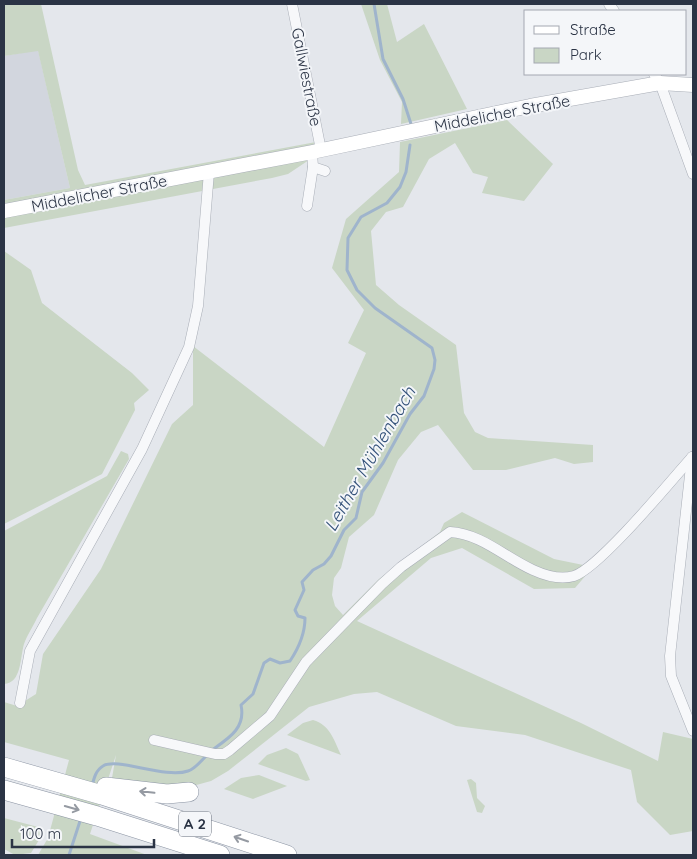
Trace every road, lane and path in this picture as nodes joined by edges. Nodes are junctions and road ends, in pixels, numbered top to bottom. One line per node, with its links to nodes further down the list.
1 (292, 4): 4 (street, Gallwiestraße)
2 (657, 78): 3 (street, Middelicher Straße); 4 (street, Middelicher Straße); 8 (street)
3 (693, 85)
4 (317, 151): 5 (street); 7 (street, Middelicher Straße)
5 (313, 167): 6 (street); 9 (street)
6 (325, 171)
7 (209, 172): 10 (street, Middelicher Straße); 12 (street)
8 (693, 174)
9 (307, 206)
10 (4, 211)
11 (693, 454): 13 (street); 14 (street)
12 (20, 704)
13 (693, 731)
14 (154, 740)
15 (4, 767): 17 (highway)
16 (4, 790): 19 (highway, A 2, one-way to 19)
17 (104, 791): 18 (highway, one-way to 17); 20 (highway, A 2, one-way to 17)
18 (189, 792)
19 (220, 855)
20 (287, 855)

